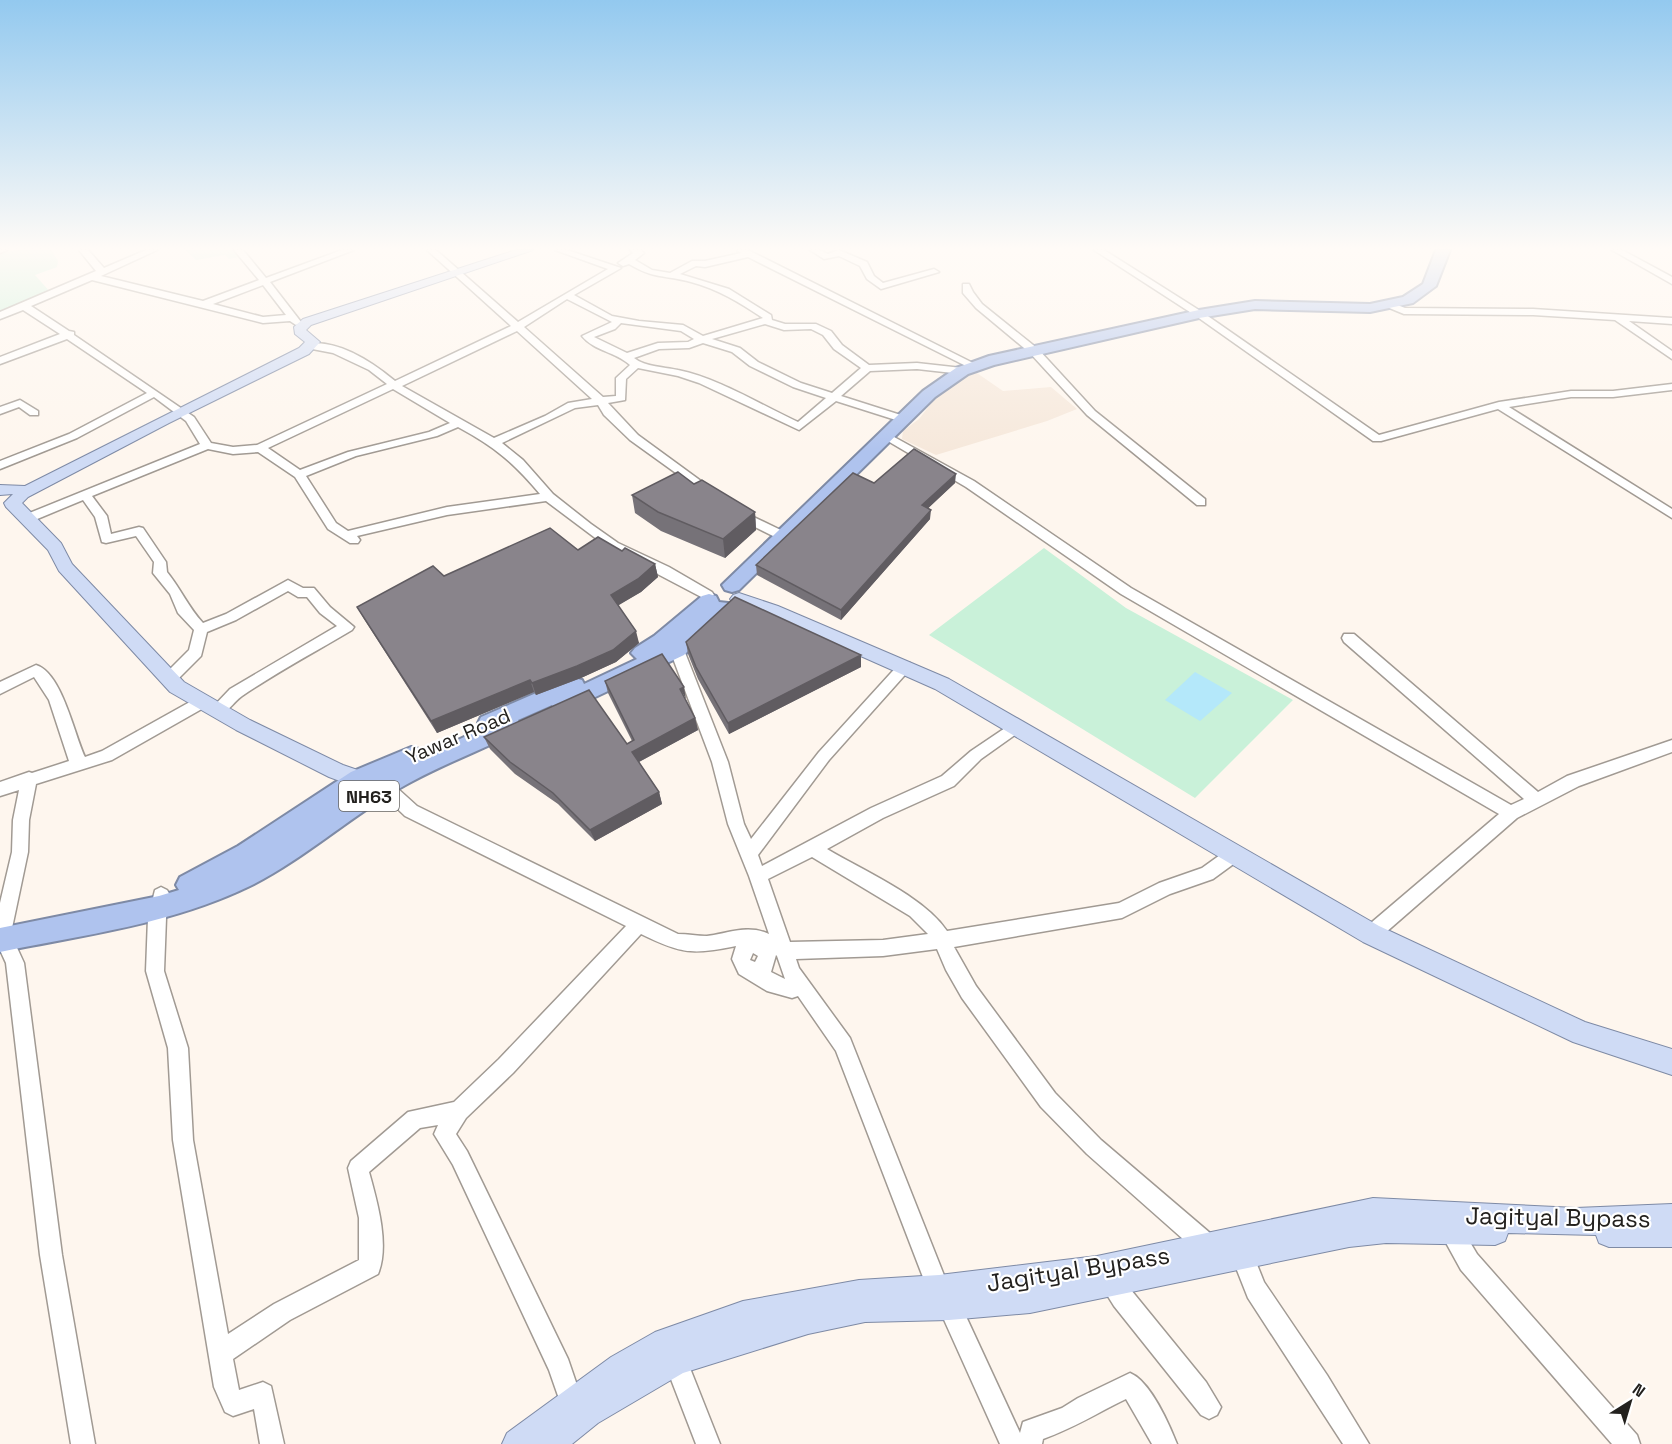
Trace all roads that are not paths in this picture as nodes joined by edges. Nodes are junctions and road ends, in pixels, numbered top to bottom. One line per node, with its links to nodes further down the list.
1 (43, 317): 21 (street)
2 (253, 317): 18 (street)
3 (293, 317): 18 (street)
4 (321, 317): 18 (main road)
5 (507, 317): 19 (street)
6 (534, 317): 19 (street)
7 (608, 317): 15 (street)
8 (768, 317): 17 (street)
9 (870, 317): 30 (street)
10 (993, 317): 24 (street)
11 (1184, 317): 24 (highway, NH63)
12 (1204, 317): 38 (street)
13 (1619, 317): 25 (street)
14 (1634, 317): 16 (street)
15 (619, 320): 22 (street); 26 (street)
16 (1667, 320): 20 (street)
17 (766, 321): 22 (street); 29 (street)
18 (296, 322): 23 (main road)
19 (518, 327): 31 (street); 37 (street)
20 (1672, 327)
21 (70, 334): 27 (street); 34 (street)
22 (701, 339): 26 (street); 35 (street)
23 (311, 346): 31 (street); 40 (main road)
24 (1034, 351): 30 (highway, NH63); 53 (street)
25 (1672, 356)
26 (627, 357): 28 (street)
27 (0, 361)
28 (636, 365): 35 (street); 37 (street)
29 (867, 368): 30 (street); 35 (street)
30 (968, 369): 42 (highway, NH63)
31 (394, 386): 43 (street); 47 (street)
32 (1672, 387): 33 (street)
33 (1654, 388): 36 (street); 38 (street)
34 (154, 393): 40 (street); 48 (street)
35 (834, 397): 42 (street)
36 (1672, 399)
37 (601, 400): 45 (street); 56 (street)
38 (1499, 405): 54 (street)
39 (0, 411): 41 (street)
40 (180, 412): 46 (street); 50 (main road)
41 (34, 413)
42 (903, 419): 44 (highway, NH63)
43 (459, 423): 45 (street); 49 (street)
44 (885, 435): 56 (highway, NH63); 72 (street)
45 (494, 442): 52 (street)
46 (207, 445): 47 (street); 51 (street)
47 (260, 448): 49 (street)
48 (0, 465)
49 (299, 475): 52 (street)
50 (6, 494): 55 (main road)
51 (85, 495): 55 (street); 58 (street)
52 (549, 497): 57 (street)
53 (1201, 502)
54 (1672, 514)
55 (27, 519): 62 (main road)
56 (783, 536): 57 (highway, NH63)
57 (722, 598): 60 (highway, NH63); 61 (main road)
58 (201, 629): 62 (street); 64 (street)
59 (1349, 638): 71 (street)
60 (669, 646): 68 (highway, NH63); 74 (street)
61 (905, 667): 65 (main road); 74 (street)
62 (169, 679): 64 (main road)
63 (0, 689): 67 (street)
64 (210, 706): 67 (street); 68 (main road)
65 (1014, 728): 73 (street); 75 (main road)
66 (1672, 746): 71 (street)
67 (77, 765): 69 (street)
68 (362, 777): 77 (highway, NH63); 78 (street)
69 (29, 778): 70 (street); 79 (street)
70 (0, 789)
71 (1535, 799): 72 (street)
72 (1511, 813): 80 (street)
73 (812, 849): 76 (street); 81 (street)
74 (748, 855): 76 (street)
75 (1233, 855): 80 (main road); 81 (street)
76 (758, 876): 83 (street)
77 (160, 902): 79 (highway, NH63); 94 (street)
78 (639, 924): 82 (street); 86 (street)
79 (2, 934): 97 (street)
80 (1371, 934): 85 (main road)
81 (943, 940): 83 (street); 89 (street)
82 (761, 943): 83 (street); 84 (street)
83 (786, 951): 84 (street)
84 (798, 982): 92 (street)
85 (1672, 1062)
86 (459, 1111): 94 (street); 96 (street)
87 (1450, 1230): 88 (main road, Jagityal Bypass); 90 (main road, Jagityal Bypass); 106 (street)
88 (1671, 1231): 89 (main road, Jagityal Bypass)
89 (1209, 1247): 92 (main road, Jagityal Bypass)
90 (1242, 1255): 91 (main road, Jagityal Bypass); 105 (street)
91 (1110, 1282): 92 (main road, Jagityal Bypass); 95 (street)
92 (944, 1298): 93 (main road, Jagityal Bypass); 102 (street)
93 (671, 1351): 96 (main road, Jagityal Bypass); 101 (street)
94 (222, 1352): 98 (street)
95 (1209, 1407)
96 (579, 1408): 99 (main road, Jagityal Bypass); 100 (main road, Jagityal Bypass)
97 (83, 1444)
98 (272, 1444)
99 (518, 1444)
100 (547, 1444)
101 (708, 1444)
102 (1012, 1444)
103 (1030, 1444): 104 (street)
104 (1165, 1444)
105 (1357, 1444)
106 (1628, 1444)

